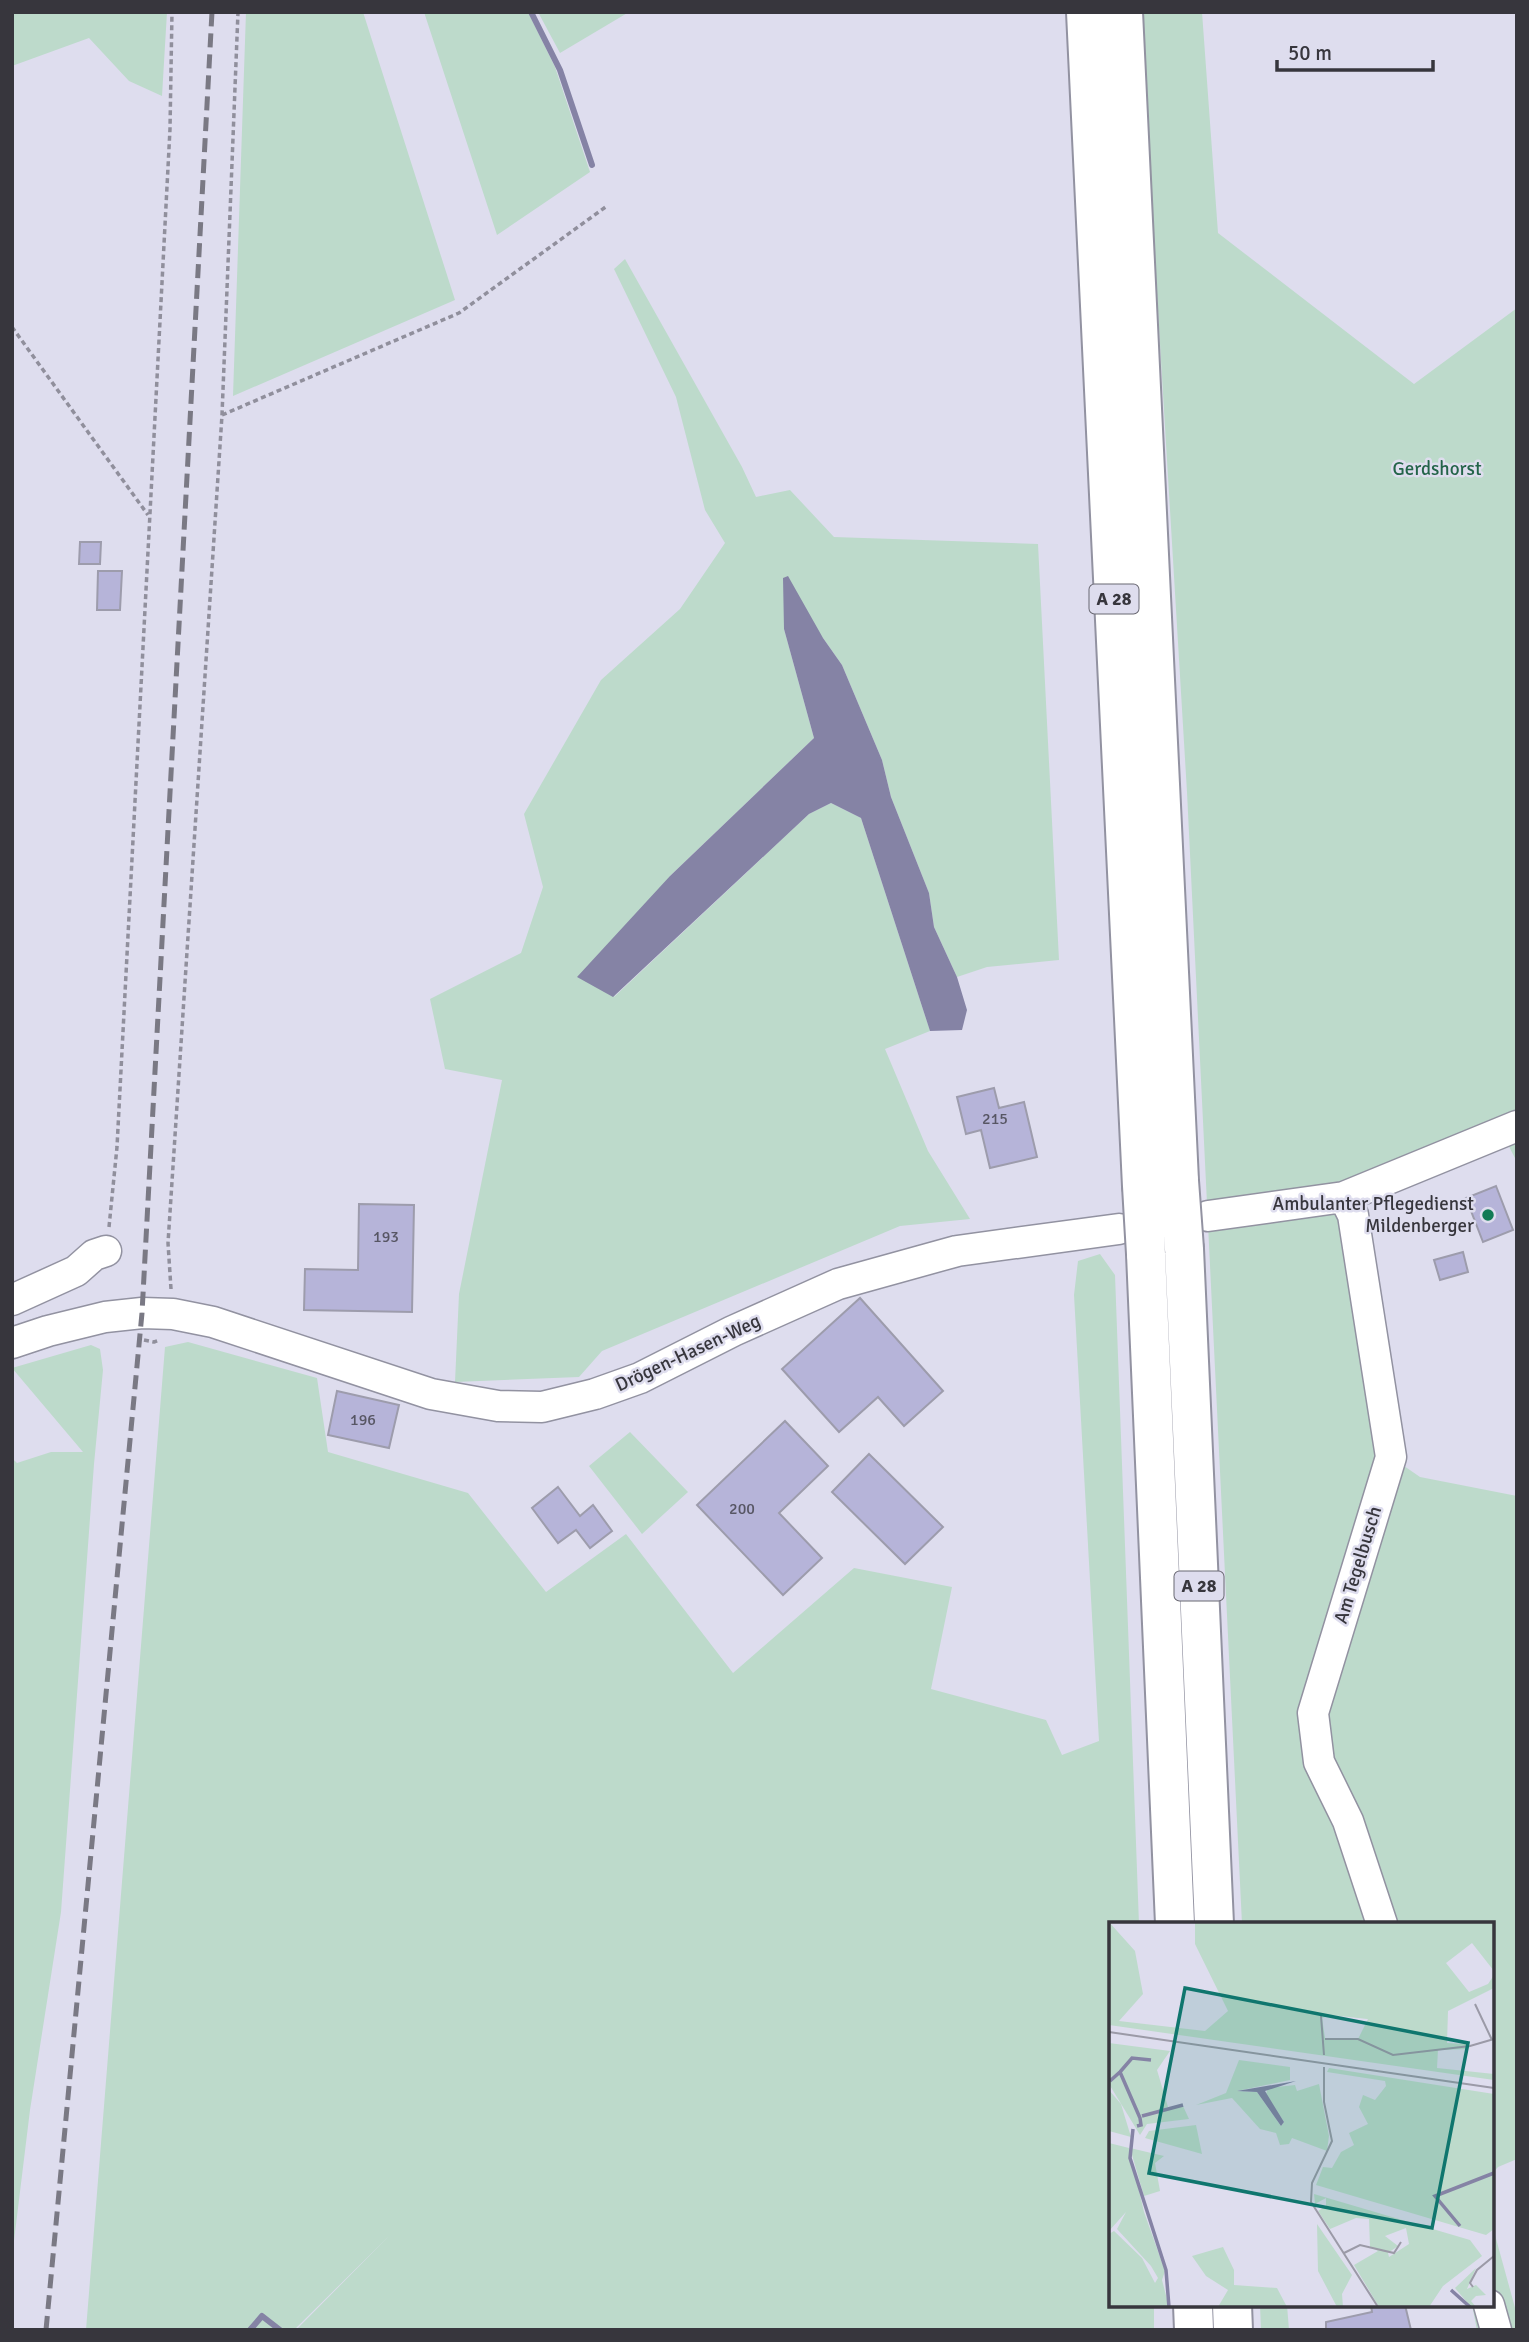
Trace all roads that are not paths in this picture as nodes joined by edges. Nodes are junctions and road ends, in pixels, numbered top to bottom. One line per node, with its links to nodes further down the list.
1 (1086, 12): 4 (highway, A 28)
2 (1123, 12): 4 (highway, A 28)
3 (1517, 1126): 5 (street)
4 (1161, 1183): 7 (highway, A 28, bridge); 12 (highway, A 28, bridge)
5 (1344, 1197): 6 (street); 13 (street, Am Tegelbusch)
6 (1209, 1216)
7 (1132, 1241): 10 (street, Drögen-Hasen-Weg); 11 (highway, A 28)
8 (106, 1251): 9 (street)
9 (12, 1300)
10 (12, 1343)
11 (1175, 1922)
12 (1214, 1922)
13 (1381, 1922)
14 (1193, 2307): 17 (highway)
15 (1232, 2307): 18 (highway)
16 (1490, 2307): 19 (street)
17 (1194, 2330)
18 (1233, 2330)
19 (1496, 2330)

